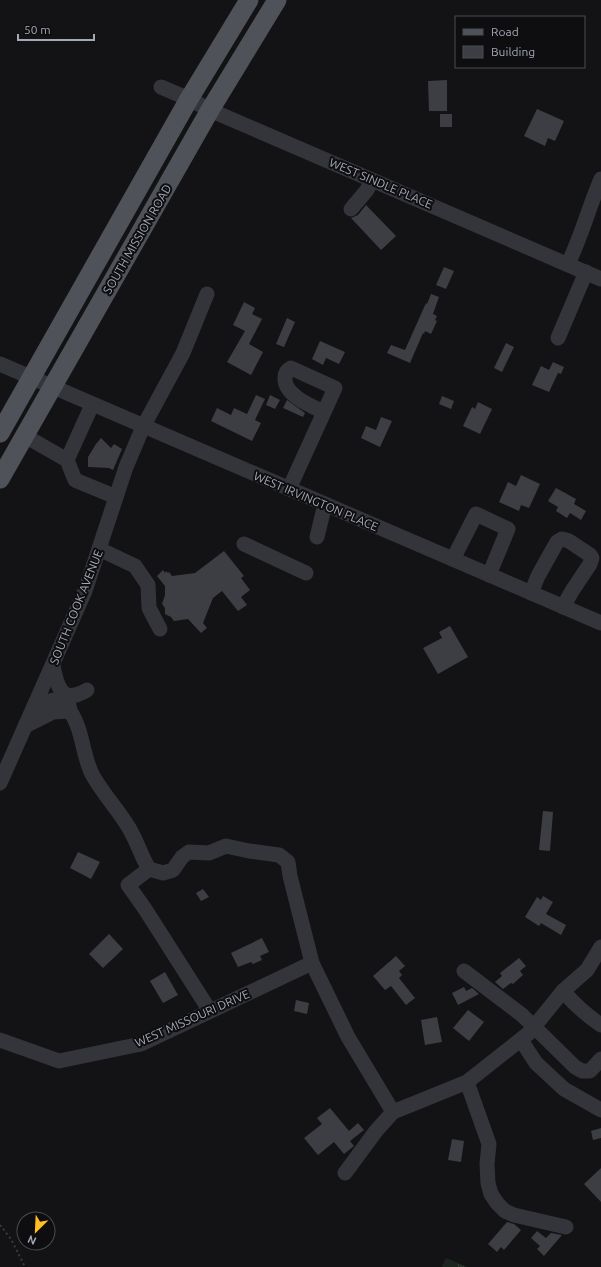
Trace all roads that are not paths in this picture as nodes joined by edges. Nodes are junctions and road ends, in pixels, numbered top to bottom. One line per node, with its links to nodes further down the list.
1 (249, 0): 4 (main road, SOUTH MISSION ROAD)
2 (277, 0): 5 (main road, SOUTH MISSION ROAD)
3 (161, 87): 4 (street, WEST SINDLE PLACE)
4 (189, 99): 5 (street, WEST SINDLE PLACE); 15 (main road, SOUTH MISSION ROAD)
5 (210, 110): 7 (street, WEST SINDLE PLACE); 16 (main road, SOUTH MISSION ROAD)
6 (601, 179): 9 (street)
7 (372, 180): 8 (street); 9 (street, WEST SINDLE PLACE)
8 (351, 208)
9 (568, 264): 10 (street, WEST SINDLE PLACE)
10 (586, 272): 11 (street, WEST SINDLE PLACE); 13 (street)
11 (601, 279)
12 (207, 294): 19 (street, SOUTH COOK AVENUE)
13 (558, 338)
14 (0, 364): 15 (street, WEST IRVINGTON PLACE)
15 (31, 378): 16 (street, WEST IRVINGTON PLACE); 20 (main road, SOUTH MISSION ROAD)
16 (52, 387): 17 (street, WEST IRVINGTON PLACE); 21 (main road, SOUTH MISSION ROAD)
17 (92, 404): 19 (street, WEST IRVINGTON PLACE); 22 (street)
18 (324, 412): 24 (street)
19 (143, 426): 24 (street, WEST IRVINGTON PLACE); 25 (street, SOUTH COOK AVENUE)
20 (0, 433)
21 (24, 436): 22 (street); 23 (main road, SOUTH MISSION ROAD)
22 (67, 460): 25 (street)
23 (0, 479)
24 (289, 489): 26 (street, WEST IRVINGTON PLACE)
25 (116, 497): 29 (street, SOUTH COOK AVENUE)
26 (325, 504): 27 (street); 30 (street, WEST IRVINGTON PLACE)
27 (317, 537)
28 (244, 544): 31 (street)
29 (99, 549): 36 (street); 37 (street, SOUTH COOK AVENUE)
30 (453, 560): 32 (street, WEST IRVINGTON PLACE); 32 (street)
31 (306, 573)
32 (489, 575): 33 (street, WEST IRVINGTON PLACE)
33 (531, 593): 34 (street, WEST IRVINGTON PLACE); 34 (street)
34 (563, 607): 35 (street, WEST IRVINGTON PLACE)
35 (601, 623)
36 (160, 629)
37 (52, 666): 39 (street); 40 (street, SOUTH COOK AVENUE)
38 (87, 690): 39 (street)
39 (67, 695): 40 (street); 41 (street)
40 (35, 704): 42 (street, SOUTH COOK AVENUE)
41 (70, 711): 42 (street); 44 (street)
42 (25, 726): 43 (street, SOUTH COOK AVENUE)
43 (0, 783)
44 (149, 869): 46 (street); 49 (street)
45 (601, 947): 48 (street)
46 (312, 963): 49 (street, WEST MISSOURI DRIVE); 57 (street)
47 (464, 970): 51 (street)
48 (564, 991): 50 (street); 51 (street)
49 (210, 1011): 52 (street, WEST MISSOURI DRIVE)
50 (601, 1025)
51 (535, 1026): 53 (street); 54 (street)
52 (0, 1040)
53 (521, 1040): 55 (street); 56 (street)
54 (601, 1059)
55 (467, 1082): 57 (street); 59 (street)
56 (601, 1110)
57 (393, 1112): 58 (street)
58 (345, 1173)
59 (566, 1227)

